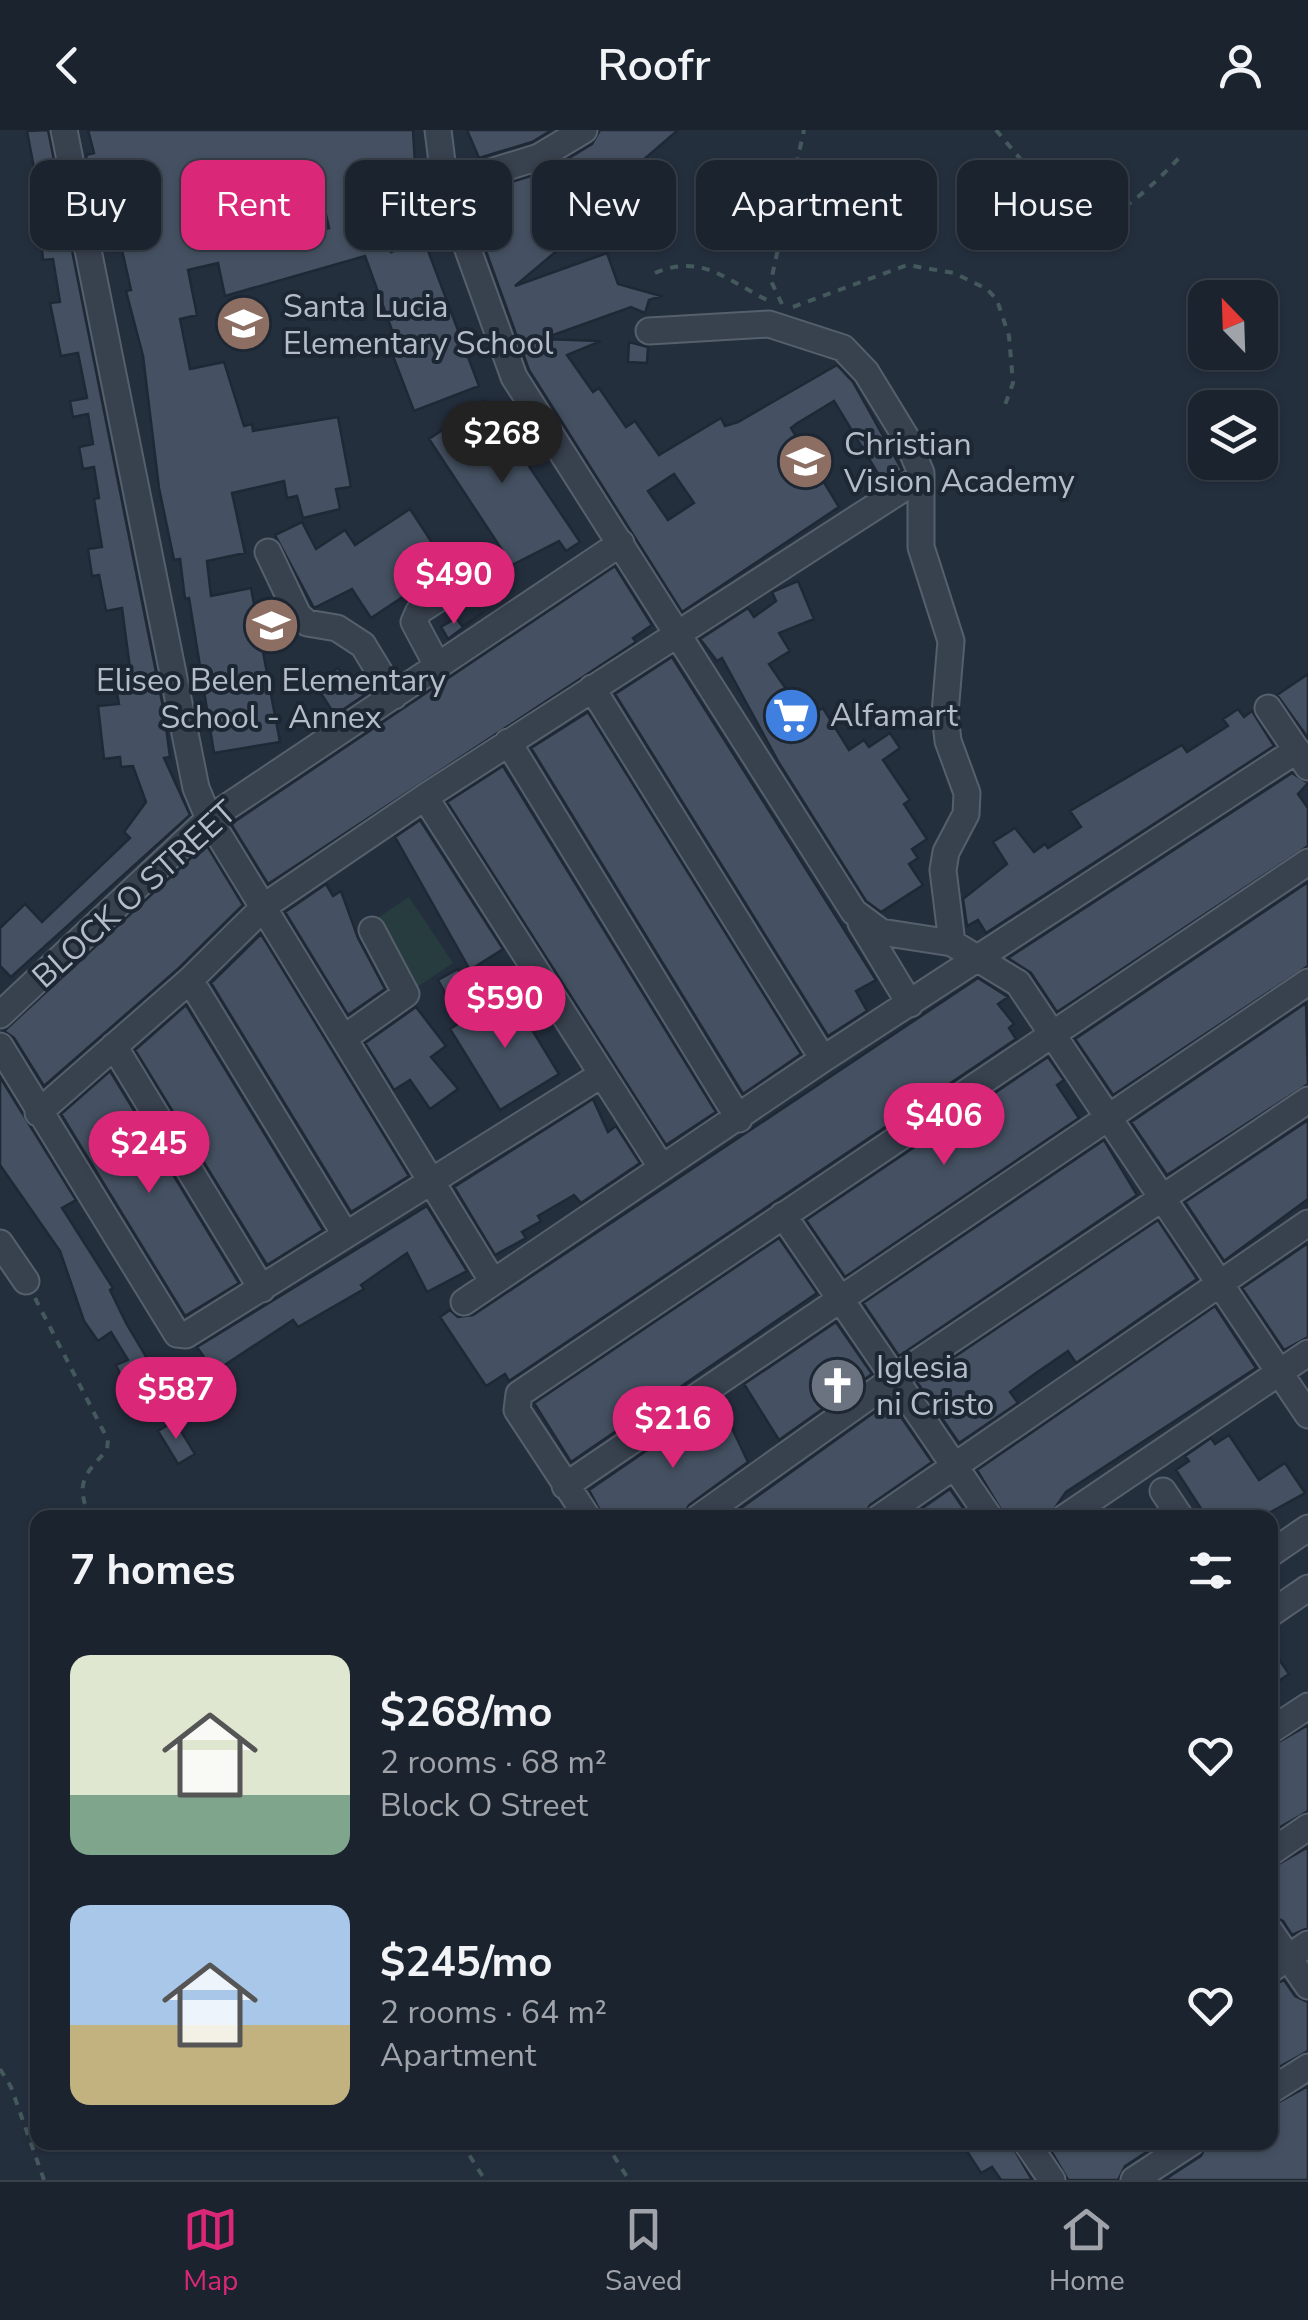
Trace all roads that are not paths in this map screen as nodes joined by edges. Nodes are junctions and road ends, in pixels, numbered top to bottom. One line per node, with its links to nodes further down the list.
1 (64, 130): 20 (street)
2 (438, 130): 4 (street)
3 (584, 130): 5 (street)
4 (442, 160)
5 (512, 165)
6 (468, 250): 9 (street)
7 (648, 331): 8 (street)
8 (921, 477): 12 (street); 25 (street)
9 (620, 543): 12 (street); 13 (street, BLOCK O STREET)
10 (268, 552): 15 (street)
11 (475, 575): 13 (street)
12 (680, 632): 14 (street); 23 (street)
13 (438, 667): 15 (street, BLOCK O STREET)
14 (592, 688): 17 (street); 35 (street)
15 (394, 696): 20 (street, BLOCK O STREET)
16 (1268, 708): 18 (street)
17 (508, 742): 19 (street); 40 (street)
18 (1302, 758): 26 (street)
19 (425, 796): 22 (street); 36 (street)
20 (209, 819): 22 (street); 30 (street, BLOCK O STREET)
21 (1308, 862): 31 (street)
22 (266, 905): 27 (street); 32 (street)
23 (854, 912): 25 (street); 29 (street)
24 (372, 930): 32 (street)
25 (952, 943): 26 (street)
26 (978, 957): 29 (street); 31 (street)
27 (190, 980): 34 (street); 46 (street)
28 (1308, 982): 39 (street)
29 (910, 1004): 35 (street)
30 (0, 1016)
31 (1052, 1035): 39 (street); 44 (street)
32 (344, 1038): 42 (street)
33 (0, 1046): 38 (street)
34 (114, 1046): 38 (street); 51 (street)
35 (823, 1059): 40 (street)
36 (601, 1075): 41 (street); 42 (street)
37 (1308, 1100): 43 (street)
38 (38, 1113): 51 (street)
39 (1108, 1117): 43 (street); 52 (street)
40 (739, 1118): 41 (street)
41 (662, 1168): 49 (street)
42 (430, 1184): 46 (street); 49 (street)
43 (1164, 1200): 50 (street); 56 (street)
44 (783, 1215): 52 (street); 59 (street)
45 (1308, 1223): 50 (street)
46 (345, 1234): 51 (street)
47 (0, 1243): 48 (street)
48 (26, 1281)
49 (493, 1282): 53 (street)
50 (1219, 1284): 55 (street); 58 (street)
51 (262, 1289)
52 (839, 1298): 56 (street); 59 (street)
53 (464, 1302)
54 (1308, 1353): 55 (street)
55 (1280, 1373): 57 (street); 65 (street)
56 (893, 1379): 58 (street); 62 (street)
57 (1308, 1415)
58 (955, 1466): 63 (street); 64 (street)
59 (565, 1486): 61 (street)
60 (1164, 1491): 66 (street)
61 (582, 1510)
62 (709, 1510)
63 (890, 1510)
64 (985, 1510)
65 (1076, 1510)
66 (1176, 1510)
67 (1308, 1528): 68 (street)
68 (1278, 1549)
69 (1308, 1588): 70 (street)
70 (1278, 1609)
71 (1308, 1706): 72 (street)
72 (1278, 1726)
73 (1308, 1827): 74 (street)
74 (1278, 1848)
75 (1289, 1957): 76 (street)
76 (1308, 1986)
77 (1308, 2067): 78 (street)
78 (1278, 2087)
79 (1031, 2150): 81 (street)
80 (1180, 2150): 82 (street)
81 (1052, 2180)
82 (1134, 2180)

